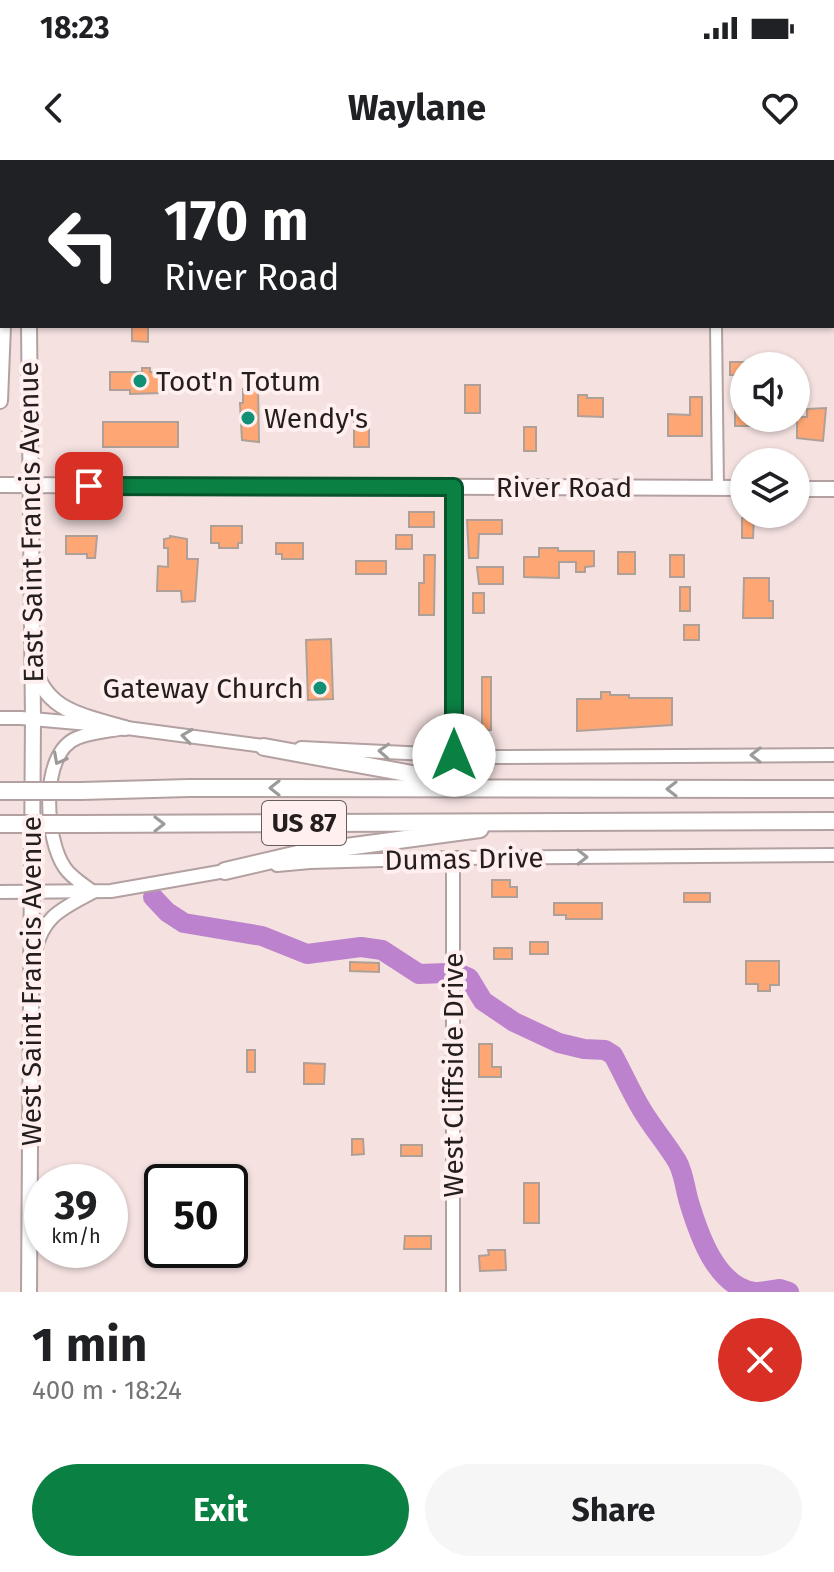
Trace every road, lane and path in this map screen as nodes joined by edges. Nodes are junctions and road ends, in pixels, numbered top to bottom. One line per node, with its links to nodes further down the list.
1 (3, 328): 4 (main road, East Saint Francis Avenue)
2 (29, 328): 6 (main road, East Saint Francis Avenue)
3 (716, 328): 8 (street)
4 (0, 401)
5 (0, 485): 6 (main road, River Road)
6 (29, 485): 7 (main road, River Road); 12 (main road, East Saint Francis Avenue)
7 (454, 487): 8 (main road, River Road); 17 (main road)
8 (718, 488): 9 (main road, River Road)
9 (730, 488)
10 (810, 489): 11 (main road)
11 (834, 489)
12 (32, 661): 14 (main road, East Saint Francis Avenue); 15 (main road)
13 (0, 718): 14 (main road)
14 (33, 719): 15 (main road); 29 (main road, West Saint Francis Avenue)
15 (125, 728): 16 (main road, one-way to 15); 30 (main road, one-way to 30)
16 (264, 747): 17 (main road, one-way to 16); 19 (highway)
17 (454, 755): 18 (main road, one-way to 17)
18 (834, 755)
19 (493, 789): 20 (highway, US 87, one-way to 19); 21 (highway, US 87, one-way to 21, bridge)
20 (834, 789)
21 (0, 791)
22 (527, 821): 23 (highway, US 87); 24 (highway, US 87, one-way to 22, bridge); 27 (highway)
23 (833, 821)
24 (0, 824)
25 (834, 855): 26 (main road, Dumas Drive, one-way to 25)
26 (453, 858): 27 (main road, Dumas Drive); 33 (main road, West Cliffside Drive)
27 (225, 871): 30 (main road, Dumas Drive)
28 (0, 892): 29 (main road, Dumas Drive)
29 (32, 892): 30 (main road, Dumas Drive); 31 (main road, West Saint Francis Avenue)
30 (93, 892): 31 (main road)
31 (31, 965): 32 (main road, West Saint Francis Avenue)
32 (29, 1292)
33 (453, 1292)

